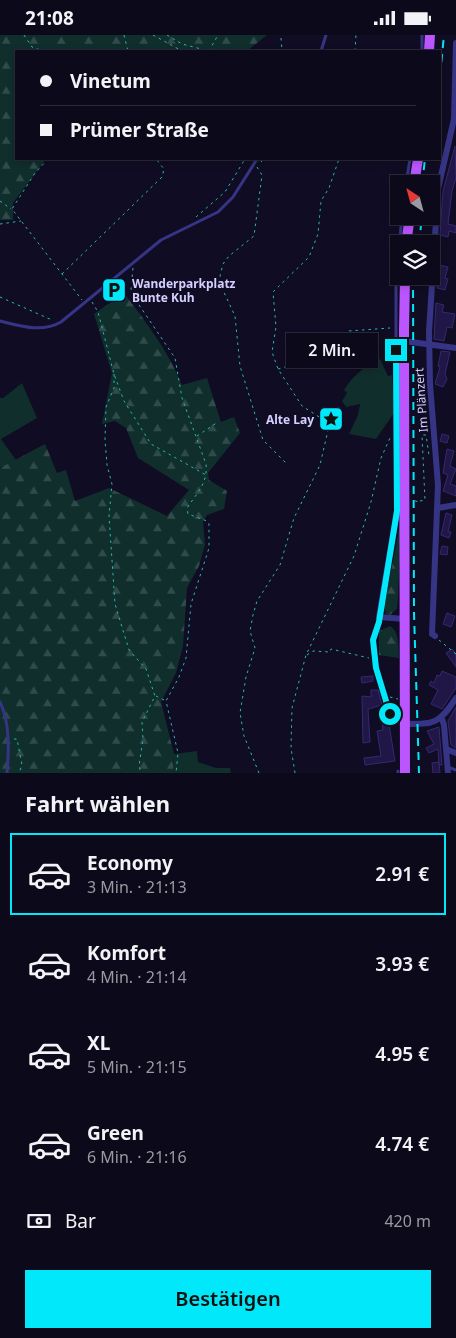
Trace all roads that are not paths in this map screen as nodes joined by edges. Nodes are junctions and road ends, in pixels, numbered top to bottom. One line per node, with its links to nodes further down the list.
1 (326, 35): 5 (lane)
2 (422, 35): 6 (lane)
3 (430, 35): 7 (main road)
4 (456, 43): 18 (street, Im Plänzert)
5 (321, 50)
6 (422, 50)
7 (429, 50)
8 (256, 160): 15 (lane)
9 (410, 160): 11 (lane)
10 (418, 160): 12 (main road)
11 (407, 175)
12 (415, 175)
13 (401, 225): 16 (lane)
14 (404, 285): 16 (main road)
15 (0, 321)
16 (400, 329): 17 (main road, bridge)
17 (400, 342): 18 (street); 22 (street); 23 (main road)
18 (430, 343): 19 (street); 21 (street, Im Plänzert)
19 (456, 348)
20 (456, 505): 21 (street)
21 (438, 508): 24 (street, Im Plänzert)
22 (379, 617): 23 (street); 27 (lane)
23 (405, 619): 29 (main road)
24 (435, 636)
25 (456, 698): 28 (street)
26 (0, 702): 35 (lane)
27 (390, 714)
28 (442, 719): 29 (street); 30 (street)
29 (405, 724): 34 (main road)
30 (446, 749): 31 (street); 32 (street)
31 (456, 753)
32 (448, 770): 33 (lane)
33 (456, 770)
34 (401, 772)
35 (7, 773)

